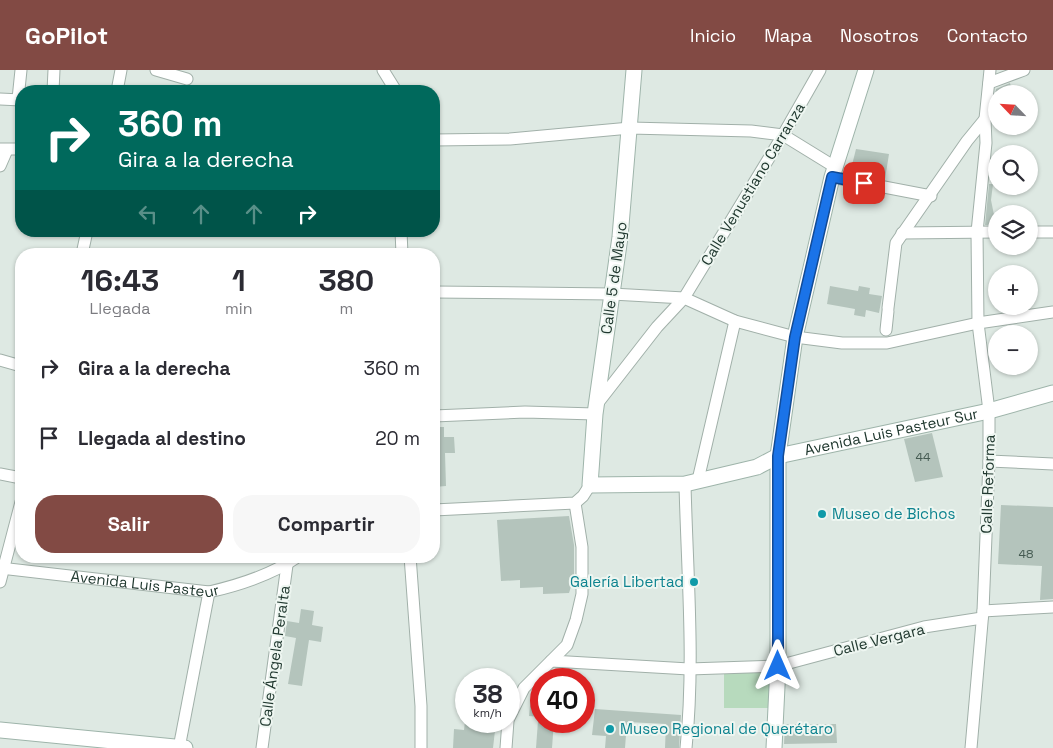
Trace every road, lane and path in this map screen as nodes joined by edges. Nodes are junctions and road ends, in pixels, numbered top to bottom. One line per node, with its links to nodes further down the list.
1 (22, 70): 13 (street)
2 (54, 70): 14 (street)
3 (121, 70): 15 (street)
4 (156, 70): 11 (street)
5 (383, 70): 16 (street)
6 (634, 70): 20 (street, Calle 5 de Mayo)
7 (820, 70): 21 (street, Calle Venustiano Carranza)
8 (866, 70): 25 (street)
9 (990, 70): 12 (street, Calle Reforma)
10 (1024, 70): 12 (street)
11 (187, 79)
12 (989, 83): 19 (street, Calle Reforma)
13 (21, 85)
14 (53, 85)
15 (118, 85)
16 (392, 85)
17 (0, 99): 18 (street)
18 (15, 100)
19 (985, 119): 26 (street); 27 (street, Calle Reforma)
20 (630, 128): 21 (street); 22 (street); 33 (street, Calle 5 de Mayo)
21 (783, 136): 25 (street); 34 (street, Calle Venustiano Carranza)
22 (440, 140)
23 (4, 149): 24 (street)
24 (0, 166)
25 (834, 172): 26 (street); 39 (street)
26 (931, 196): 31 (street)
27 (977, 232): 28 (street); 31 (street); 37 (street, Calle Reforma)
28 (988, 232)
29 (1038, 232): 30 (street)
30 (1053, 232)
31 (902, 233): 38 (street)
32 (440, 292): 33 (street)
33 (612, 294): 34 (street); 43 (street, Calle 5 de Mayo)
34 (684, 298): 36 (street); 43 (street, Calle Venustiano Carranza)
35 (1053, 312): 37 (street)
36 (735, 321): 39 (street); 51 (street)
37 (978, 323): 39 (street); 44 (street, Calle Reforma)
38 (886, 330)
39 (795, 337): 46 (street)
40 (0, 360): 41 (street)
41 (15, 364)
42 (1053, 393): 44 (street)
43 (596, 410): 45 (street); 52 (street, Calle 5 de Mayo)
44 (989, 411): 46 (street, Avenida Luis Pasteur Sur); 47 (street, Calle Reforma)
45 (440, 416)
46 (778, 456): 51 (street, Avenida Luis Pasteur Sur); 65 (street)
47 (989, 461): 48 (street); 63 (street, Calle Reforma)
48 (1053, 464)
49 (0, 474): 50 (street)
50 (15, 477)
51 (691, 482): 52 (street, Avenida Luis Pasteur Sur); 66 (street)
52 (590, 485): 53 (street)
53 (575, 503): 54 (street); 64 (street)
54 (440, 510)
55 (15, 523): 59 (street)
56 (290, 563): 58 (street, Avenida Luis Pasteur)
57 (411, 563): 73 (street)
58 (287, 565): 61 (street, Avenida Luis Pasteur); 72 (street, Calle Ángela Peralta)
59 (2, 568): 60 (street); 61 (street, Avenida Luis Pasteur)
60 (0, 582)
61 (209, 592): 70 (street)
62 (1053, 607): 63 (street, Calle Vergara)
63 (982, 615): 65 (street, Calle Vergara); 77 (street, Calle Reforma)
64 (557, 661): 66 (street, Calle Vergara); 67 (street)
65 (778, 666): 66 (street, Calle Vergara); 76 (street)
66 (690, 669): 75 (street)
67 (520, 696)
68 (0, 730): 70 (street)
69 (507, 733): 74 (street)
70 (179, 748): 71 (street)
71 (185, 748)
72 (262, 748)
73 (420, 748)
74 (506, 748)
75 (686, 748)
76 (774, 748)
77 (971, 748)

